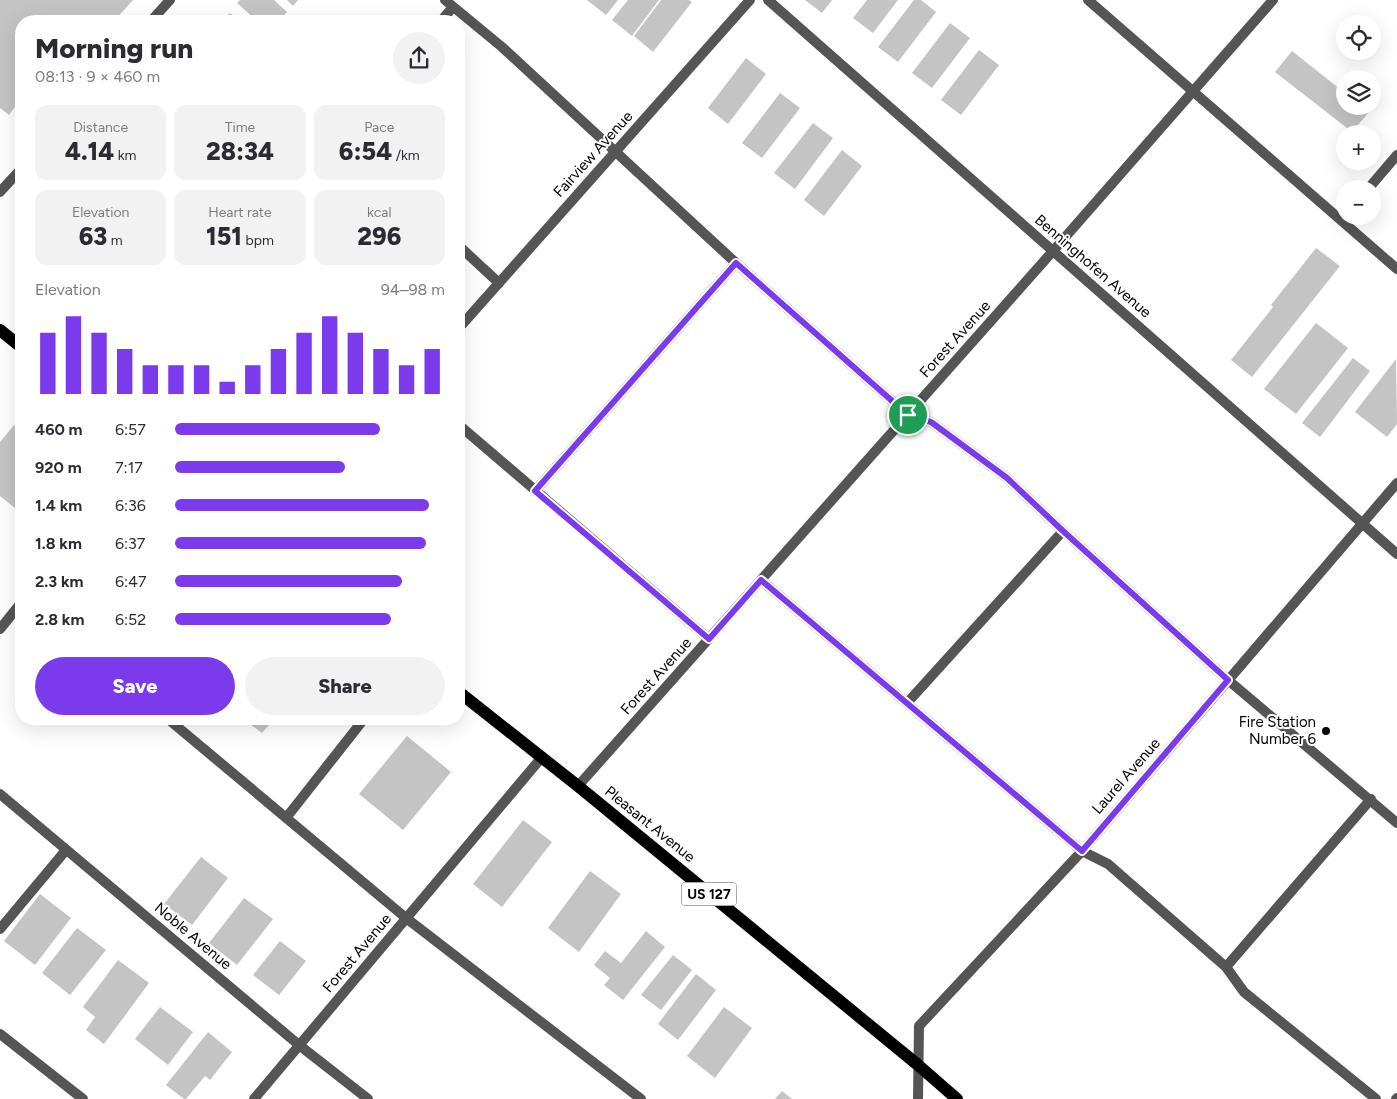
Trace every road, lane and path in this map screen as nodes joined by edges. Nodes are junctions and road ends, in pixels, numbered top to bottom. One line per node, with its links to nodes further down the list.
1 (170, 0): 8 (street)
2 (445, 0): 7 (street)
3 (750, 0): 13 (street, Fairview Avenue)
4 (768, 0): 20 (street, Benninghofen Avenue)
5 (1088, 0): 12 (street)
6 (1273, 0): 12 (street, Forest Avenue)
7 (453, 7): 9 (street); 10 (street)
8 (157, 15)
9 (446, 15)
10 (463, 15)
11 (465, 17): 13 (street)
12 (1193, 92): 18 (street); 20 (street, Forest Avenue)
13 (614, 152): 22 (street); 24 (street, Fairview Avenue)
14 (1397, 155): 16 (street)
15 (15, 176): 17 (street)
16 (1376, 180)
17 (0, 192)
18 (1336, 211)
19 (1351, 225): 23 (street)
20 (1053, 251): 28 (street, Forest Avenue); 32 (street, Benninghofen Avenue)
21 (465, 252): 24 (street)
22 (736, 263): 28 (street); 31 (street)
23 (1397, 269)
24 (499, 283): 25 (street, Fairview Avenue)
25 (465, 321)
26 (0, 330): 27 (main road)
27 (15, 342)
28 (908, 415): 33 (street); 35 (street, Forest Avenue)
29 (465, 430): 31 (street)
30 (1397, 484): 32 (street, Laurel Avenue)
31 (535, 491): 38 (street)
32 (1362, 524): 34 (street, Benninghofen Avenue); 39 (street, Laurel Avenue)
33 (1063, 531): 39 (street); 41 (street)
34 (1397, 554)
35 (761, 580): 38 (street, Forest Avenue); 41 (street)
36 (15, 610): 37 (street)
37 (0, 629)
38 (709, 639): 45 (street, Forest Avenue)
39 (1228, 680): 47 (street); 51 (street, Laurel Avenue)
40 (465, 697): 44 (main road, Pleasant Avenue / US 127)
41 (907, 703): 51 (street)
42 (175, 725): 48 (street)
43 (359, 725): 48 (street)
44 (542, 758): 45 (main road, Pleasant Avenue / US 127); 52 (street, Forest Avenue)
45 (578, 786): 57 (main road, Pleasant Avenue / US 127)
46 (0, 794): 50 (street, Noble Avenue)
47 (1371, 799): 49 (street); 54 (street)
48 (286, 818): 52 (street)
49 (1397, 823)
50 (66, 850): 53 (street); 56 (street, Noble Avenue)
51 (1082, 851): 54 (street); 57 (street, Laurel Avenue)
52 (406, 918): 56 (street, Forest Avenue); 61 (street)
53 (0, 929)
54 (1226, 967): 64 (street)
55 (0, 1034): 58 (street)
56 (299, 1045): 59 (street, Forest Avenue); 60 (street, Noble Avenue)
57 (918, 1065): 62 (street, Laurel Avenue); 63 (main road, Pleasant Avenue / US 127)
58 (83, 1099)
59 (254, 1099)
60 (368, 1099)
61 (641, 1099)
62 (918, 1099)
63 (957, 1099)
64 (1376, 1099)

